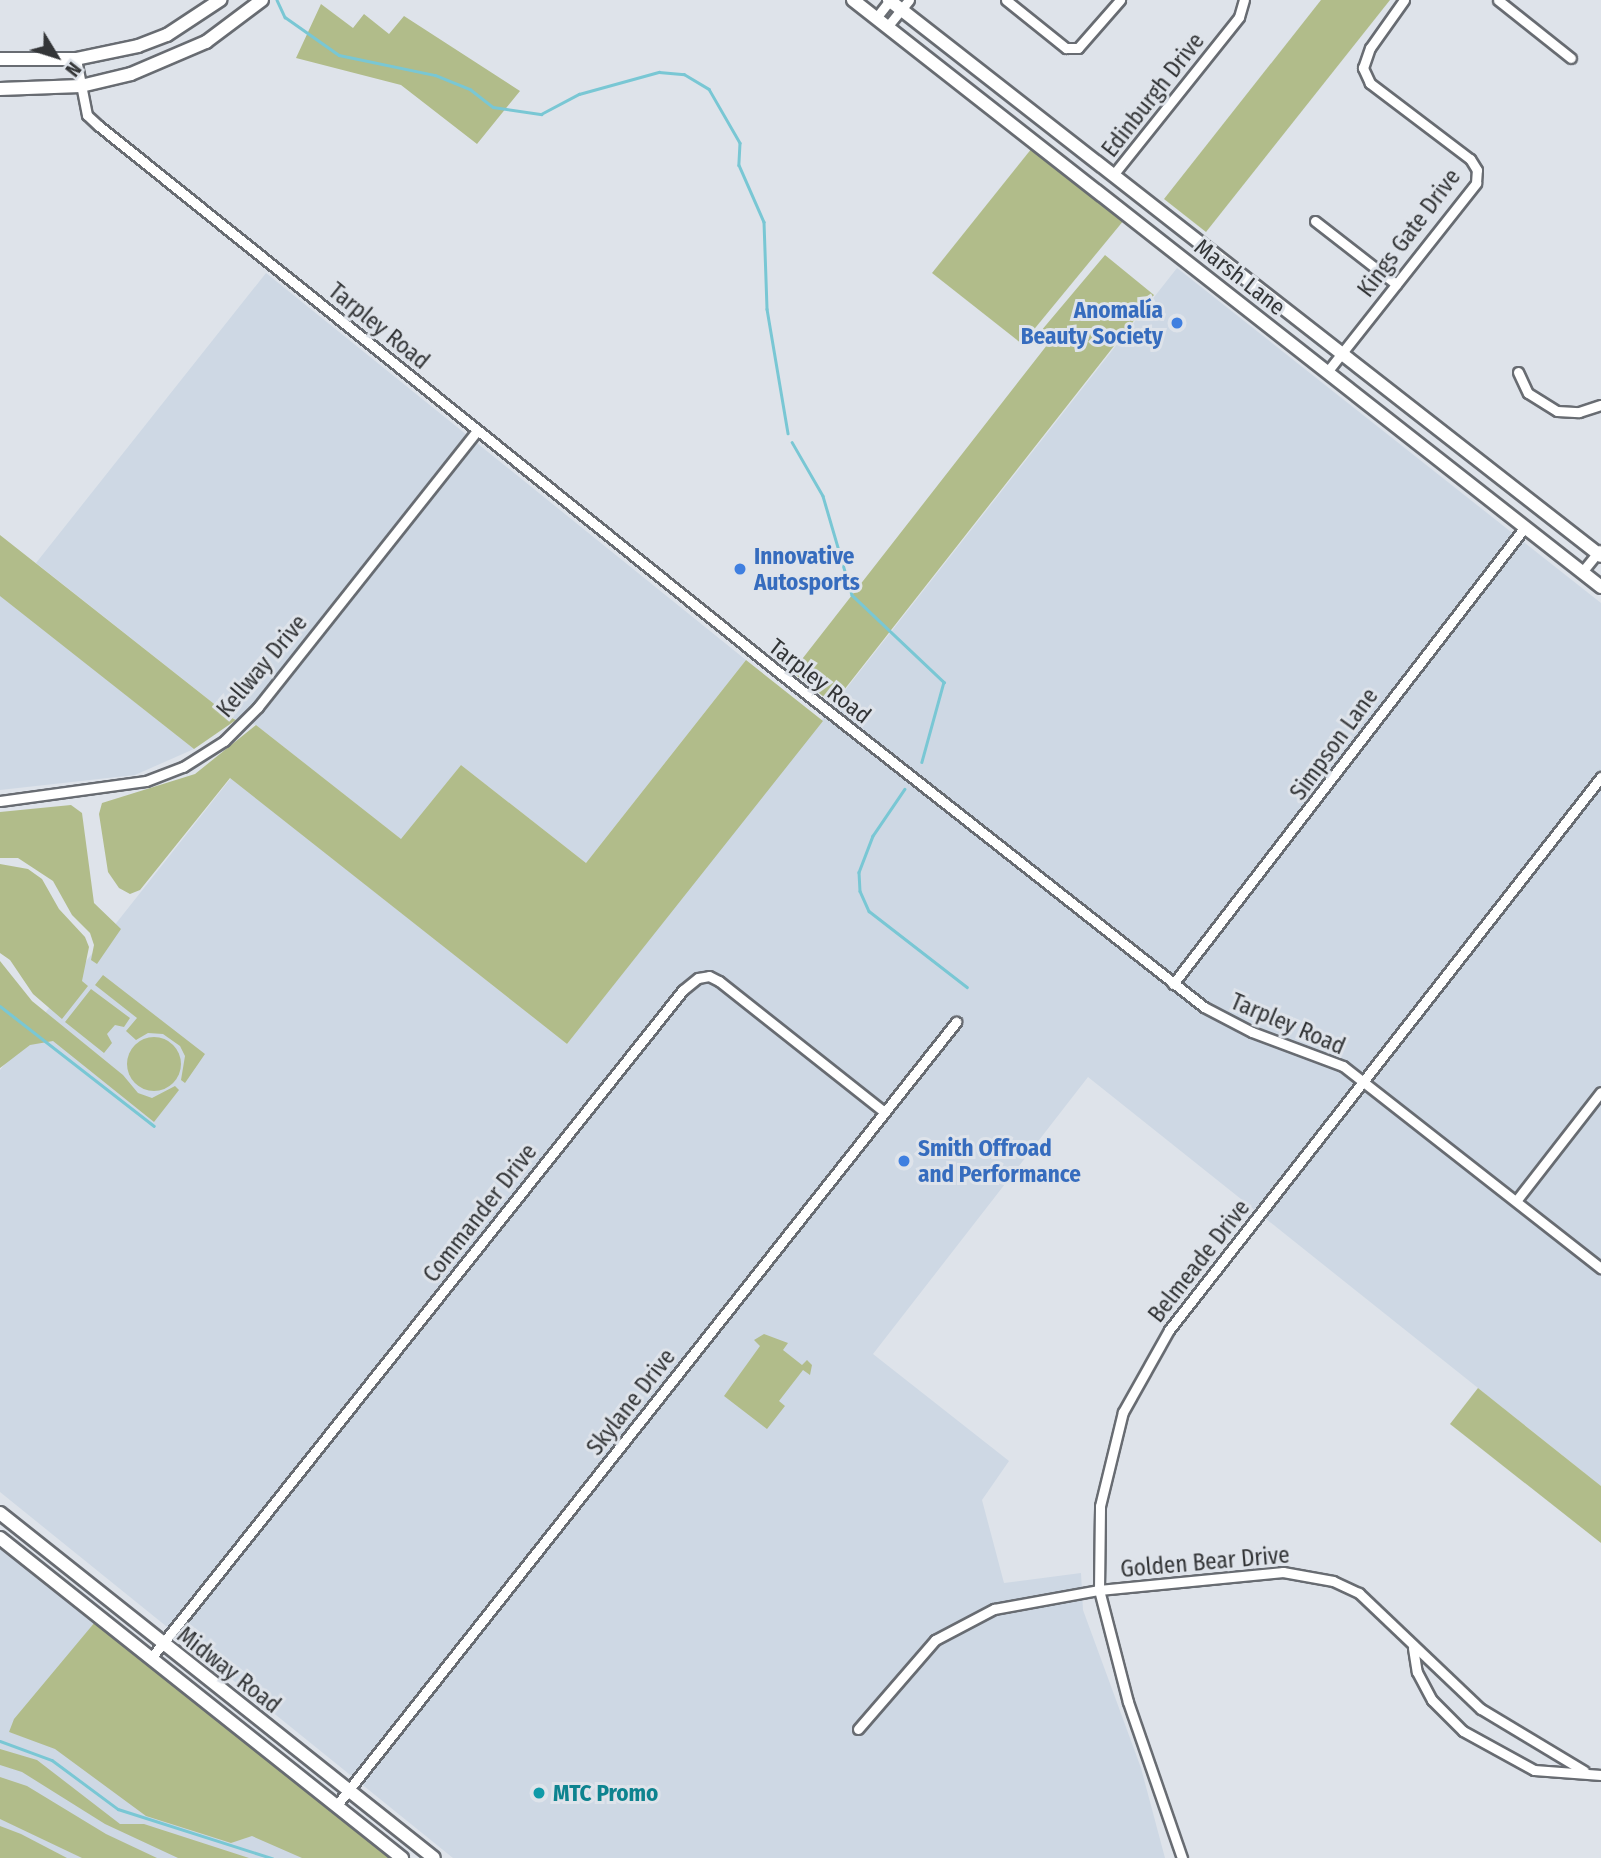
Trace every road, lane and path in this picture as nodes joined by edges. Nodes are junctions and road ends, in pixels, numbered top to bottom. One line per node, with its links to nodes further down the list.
1 (219, 0): 15 (main road)
2 (262, 0): 16 (main road)
3 (853, 0): 11 (main road, Marsh Lane)
4 (889, 0): 10 (main road, Marsh Lane); 11 (street)
5 (1006, 0): 6 (street)
6 (1120, 0)
7 (1404, 0): 20 (street, Kings Gate Drive)
8 (1498, 0): 13 (street)
9 (1245, 2): 18 (street, Edinburgh Drive)
10 (905, 5): 12 (street); 18 (main road, Marsh Lane)
11 (876, 18): 12 (main road, Marsh Lane)
12 (887, 27): 22 (main road, Marsh Lane)
13 (1570, 58)
14 (0, 59): 15 (main road)
15 (76, 59): 16 (street, Tarpley Road)
16 (81, 86): 17 (main road); 25 (street, Tarpley Road)
17 (0, 89)
18 (1114, 175): 21 (main road, Marsh Lane)
19 (1315, 221): 20 (street)
20 (1396, 284): 21 (street, Kings Gate Drive)
21 (1340, 355): 22 (street, Kings Gate Drive); 27 (main road, Marsh Lane)
22 (1327, 372): 26 (main road, Marsh Lane)
23 (1518, 372): 24 (street)
24 (1601, 405)
25 (477, 430): 31 (street, Kellway Drive); 32 (street, Tarpley Road)
26 (1525, 527): 28 (main road, Marsh Lane); 32 (street, Simpson Lane)
27 (1600, 553): 28 (street)
28 (1582, 572): 29 (main road, Marsh Lane)
29 (1601, 587)
30 (1601, 777): 34 (street, Belmeade Drive)
31 (0, 801)
32 (1173, 984): 34 (street, Tarpley Road)
33 (956, 1022): 36 (street, Skylane Drive)
34 (1364, 1080): 37 (street, Tarpley Road); 41 (street, Belmeade Drive)
35 (1601, 1092): 37 (street)
36 (884, 1112): 42 (street, Commander Drive); 48 (street, Skylane Drive)
37 (1516, 1201): 38 (street, Tarpley Road)
38 (1601, 1268)
39 (0, 1513): 42 (main road, Midway Road)
40 (0, 1538): 44 (main road, Midway Road)
41 (1099, 1590): 43 (street, Golden Bear Drive); 45 (street, Golden Bear Drive); 52 (street, Belmeade Drive)
42 (163, 1644): 44 (street, Commander Drive); 48 (main road, Midway Road)
43 (1413, 1648): 46 (street, Golden Bear Drive); 46 (street, Golden Bear Drive)
44 (151, 1658): 49 (main road, Midway Road)
45 (858, 1729)
46 (1584, 1771): 47 (street, Golden Bear Drive)
47 (1601, 1775)
48 (348, 1791): 49 (street, Skylane Drive); 51 (main road, Midway Road)
49 (336, 1805): 50 (main road, Midway Road)
50 (402, 1858)
51 (434, 1858)
52 (1182, 1858)

